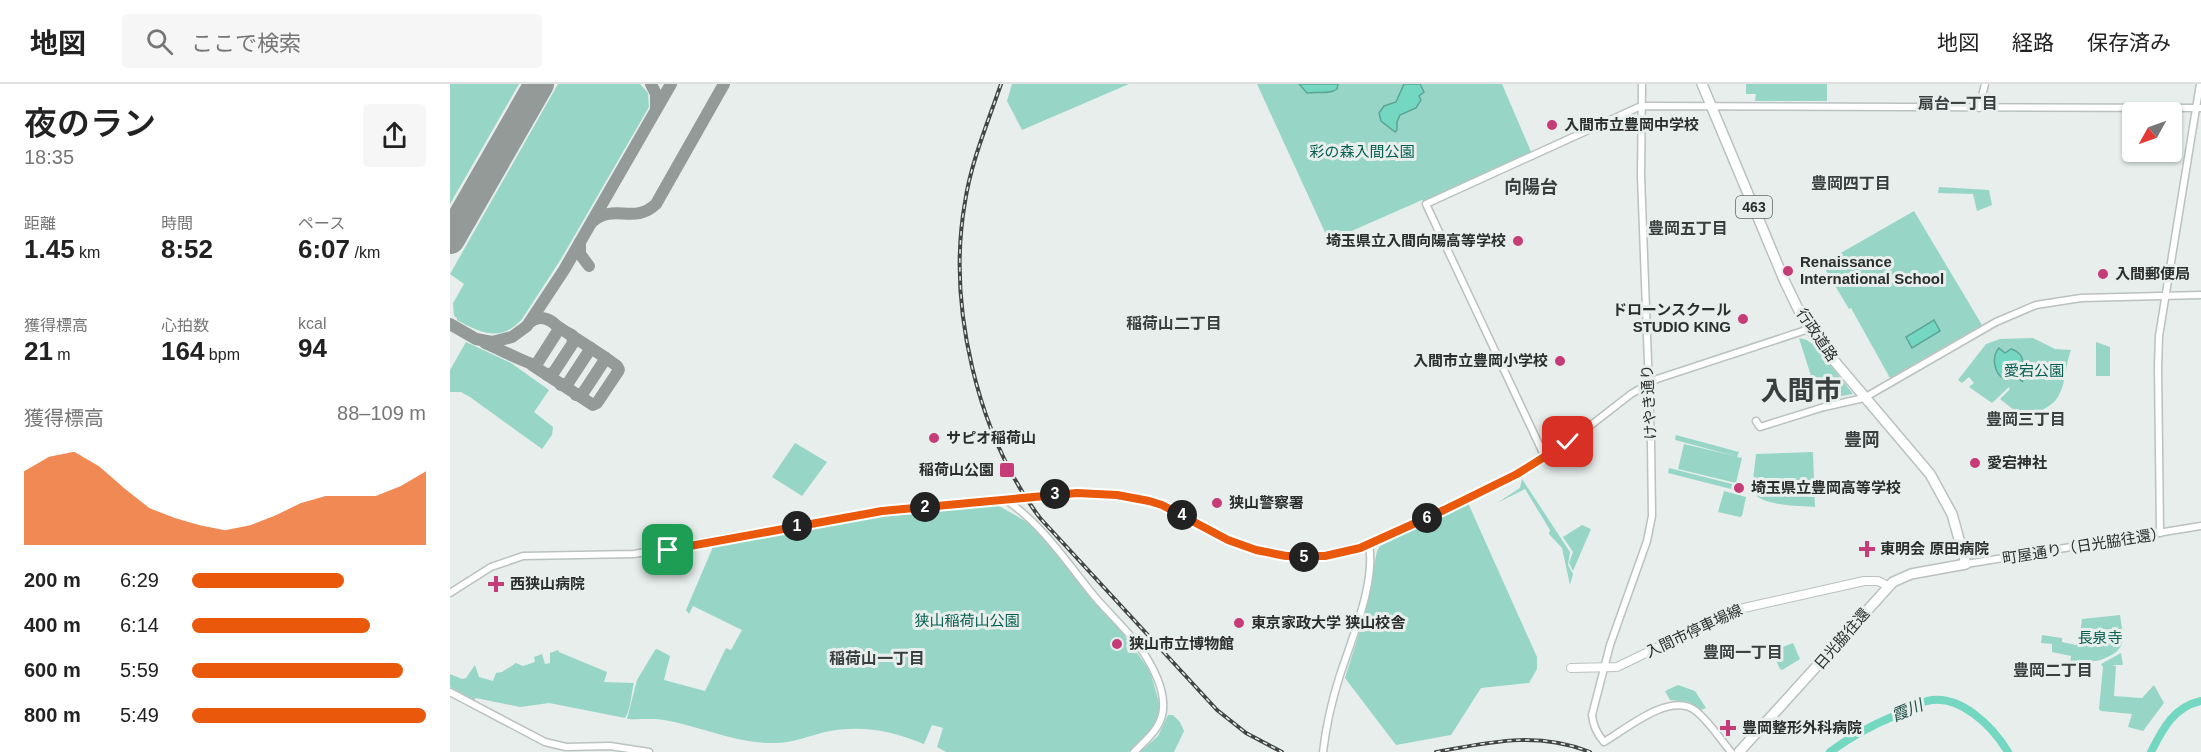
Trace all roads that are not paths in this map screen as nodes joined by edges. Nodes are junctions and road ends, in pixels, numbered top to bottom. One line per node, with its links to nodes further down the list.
1 (1642, 84): 5 (street, けやき通り)
2 (1702, 84): 6 (highway, 行政道路 / 463)
3 (1985, 84): 7 (street)
4 (2200, 84): 8 (street)
5 (1641, 106): 6 (street); 12 (street, けやき通り); 15 (street)
6 (1711, 106): 7 (street); 11 (highway, 行政道路 / 463)
7 (1979, 108): 8 (street)
8 (2198, 108): 10 (street)
9 (2201, 295): 10 (street)
10 (2165, 296): 13 (street); 18 (street)
11 (1809, 329): 12 (street); 13 (highway, 行政道路 / 463)
12 (1648, 384): 15 (street); 24 (street, けやき通り)
13 (1864, 398): 14 (street); 20 (highway, 行政道路 / 463)
14 (1756, 421)
15 (1547, 456): 19 (street)
16 (1005, 500): 19 (street); 22 (street); 27 (street)
17 (2201, 526): 18 (street, 町屋通り（日光脇往還）)
18 (2160, 533): 20 (street, 町屋通り（日光脇往還）)
19 (1369, 544): 28 (street)
20 (1966, 564): 21 (highway, 日光脇往還)
21 (1888, 586): 24 (main road, 入間市停車場線); 30 (highway, 日光脇往還)
22 (450, 593)
23 (1570, 668): 24 (main road, 入間市停車場線)
24 (1603, 669): 29 (street, けやき通り)
25 (450, 692): 26 (street)
26 (649, 752)
27 (1134, 752)
28 (1323, 752)
29 (1731, 752)
30 (1739, 752)

